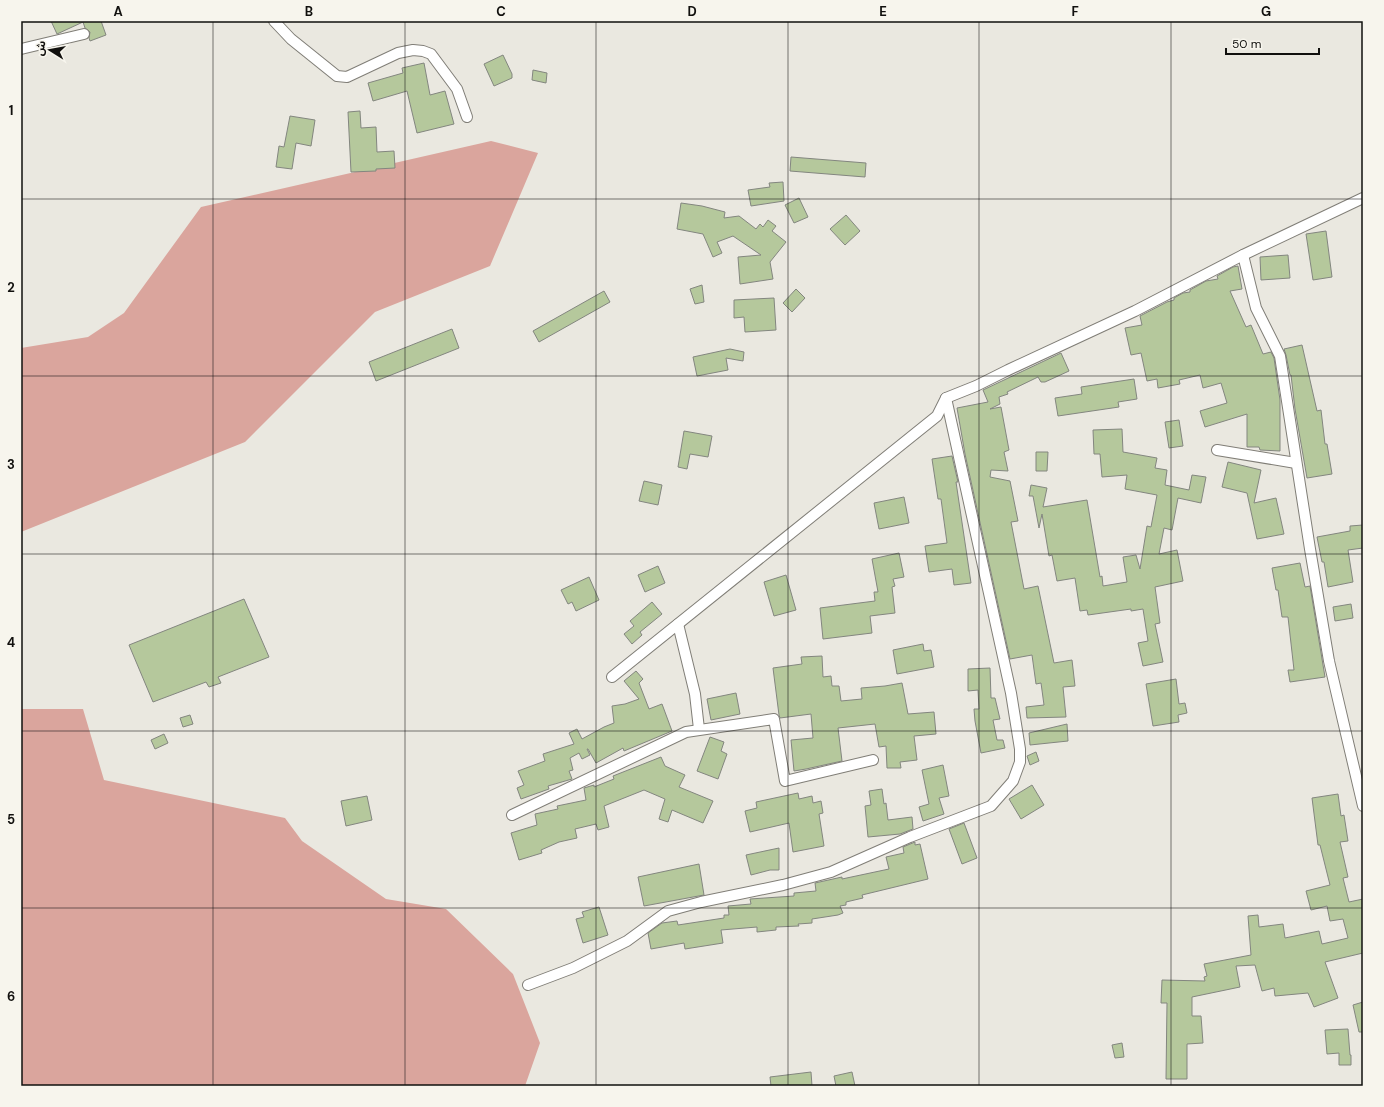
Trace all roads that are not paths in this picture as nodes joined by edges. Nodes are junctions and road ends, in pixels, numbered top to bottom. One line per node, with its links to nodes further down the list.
1 (274, 21): 4 (street)
2 (84, 34): 3 (street)
3 (21, 49)
4 (466, 117)
5 (1363, 198): 6 (street)
6 (1243, 255): 7 (street); 9 (street)
7 (946, 398): 10 (street); 16 (street)
8 (1216, 450): 9 (street)
9 (1296, 463): 14 (street)
10 (678, 624): 11 (street); 12 (street)
11 (612, 678)
12 (699, 729): 13 (street); 15 (street)
13 (873, 760)
14 (1363, 806)
15 (512, 815)
16 (528, 985)

